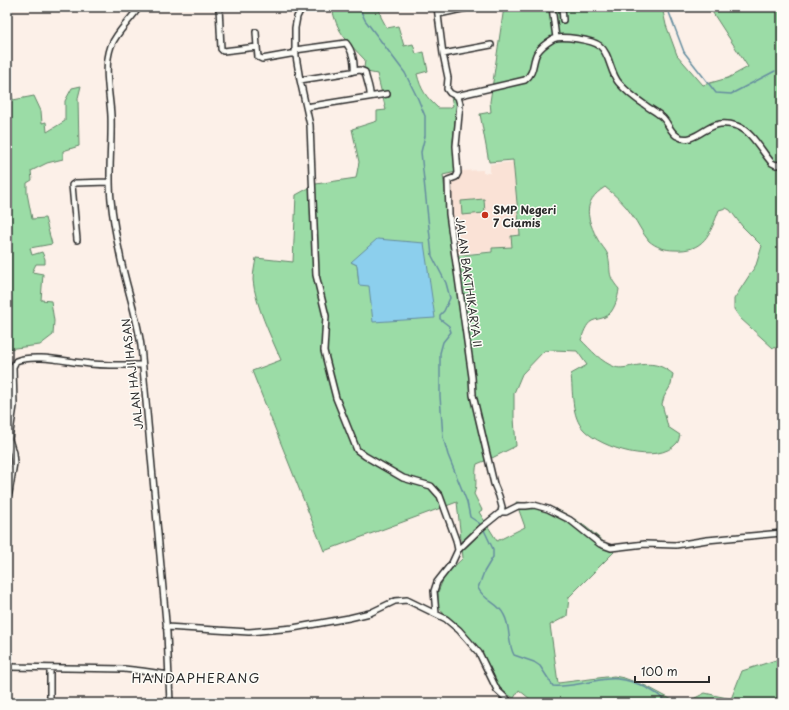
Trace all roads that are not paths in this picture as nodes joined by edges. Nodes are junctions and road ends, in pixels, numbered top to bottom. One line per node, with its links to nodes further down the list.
1 (139, 7): 23 (street, JALAN HAJI HASAN)
2 (218, 7): 13 (street)
3 (302, 7): 14 (street)
4 (437, 7): 8 (street, JALAN BAKTHIKARYA II)
5 (471, 7): 8 (street)
6 (552, 7): 11 (street)
7 (562, 7): 9 (street)
8 (439, 14): 15 (street, JALAN BAKTHIKARYA II)
9 (564, 20)
10 (256, 32): 13 (street)
11 (556, 38): 20 (street); 22 (street)
12 (490, 45): 15 (street)
13 (257, 48): 14 (street)
14 (296, 52): 16 (street); 17 (street)
15 (443, 54): 20 (street, JALAN BAKTHIKARYA II)
16 (354, 71): 17 (street); 19 (street)
17 (300, 80): 21 (street)
18 (387, 94): 19 (street)
19 (370, 96): 21 (street)
20 (456, 96): 28 (street, JALAN BAKTHIKARYA II)
21 (306, 107): 30 (street)
22 (782, 164)
23 (109, 182): 24 (street); 25 (street, JALAN HAJI HASAN)
24 (77, 240)
25 (142, 365): 26 (street); 32 (street, JALAN HAJI HASAN)
26 (9, 425): 27 (street)
27 (9, 493)
28 (501, 512): 29 (street); 30 (street)
29 (782, 533)
30 (458, 550): 31 (street)
31 (436, 614): 32 (street); 38 (street)
32 (166, 627): 35 (street, JALAN HAJI HASAN)
33 (9, 667): 34 (street)
34 (50, 668): 35 (street); 36 (street)
35 (169, 675): 37 (street, JALAN HAJI HASAN)
36 (50, 703)
37 (170, 703)
38 (511, 703)

